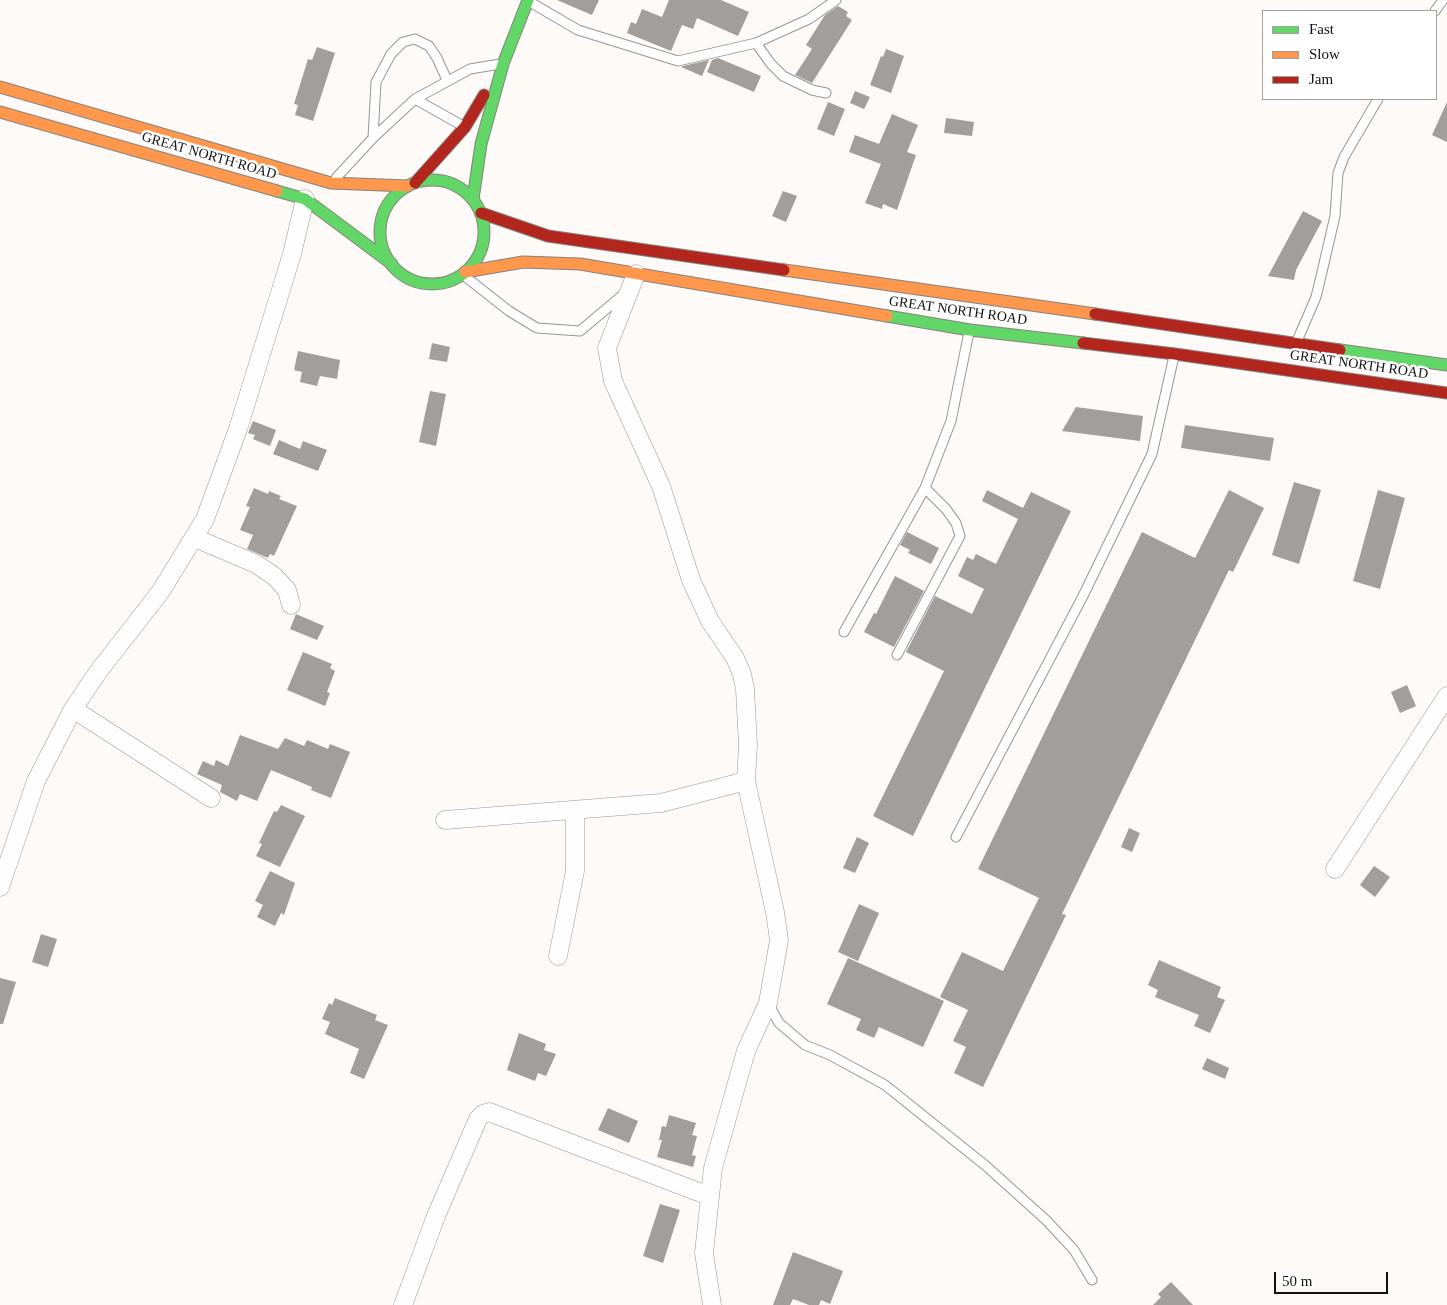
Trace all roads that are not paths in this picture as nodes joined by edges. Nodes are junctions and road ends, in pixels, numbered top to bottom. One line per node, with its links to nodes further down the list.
1 (528, 0): 3 (lane); 4 (main road)
2 (836, 0): 3 (lane)
3 (756, 43): 7 (lane)
4 (503, 64): 5 (lane); 11 (main road); 16 (main road)
5 (447, 80): 8 (lane); 12 (lane)
6 (0, 87): 13 (main road, GREAT NORTH ROAD)
7 (826, 93)
8 (415, 99): 11 (lane); 12 (lane)
9 (1377, 100): 23 (lane)
10 (0, 112): 15 (main road, GREAT NORTH ROAD)
11 (465, 127): 14 (main road)
12 (373, 138): 13 (lane)
13 (331, 183): 14 (main road, GREAT NORTH ROAD)
14 (412, 184): 16 (main road); 18 (main road)
15 (306, 199): 18 (main road, GREAT NORTH ROAD); 27 (street)
16 (473, 199): 17 (main road)
17 (480, 213): 19 (main road); 22 (main road, GREAT NORTH ROAD)
18 (392, 264): 19 (main road)
19 (464, 273): 20 (main road, GREAT NORTH ROAD); 20 (lane)
20 (633, 282): 21 (main road, GREAT NORTH ROAD); 33 (street)
21 (970, 330): 22 (main road, GREAT NORTH ROAD); 26 (lane)
22 (1177, 340): 23 (main road, GREAT NORTH ROAD); 25 (main road, GREAT NORTH ROAD); 37 (lane)
23 (1295, 343): 24 (main road, GREAT NORTH ROAD)
24 (1447, 365)
25 (1447, 393)
26 (925, 488): 29 (lane); 30 (lane)
27 (195, 538): 28 (street); 32 (street)
28 (291, 605)
29 (844, 632)
30 (897, 655)
31 (1447, 696): 38 (street)
32 (74, 708): 34 (street); 39 (street)
33 (746, 781): 35 (street); 41 (street)
34 (211, 798)
35 (575, 810): 36 (street); 40 (street)
36 (445, 820)
37 (956, 837)
38 (1335, 869)
39 (0, 887)
40 (558, 956)
41 (768, 1003): 42 (street); 43 (lane)
42 (709, 1196): 44 (street); 45 (street)
43 (1092, 1280)
44 (403, 1305)
45 (712, 1305)

